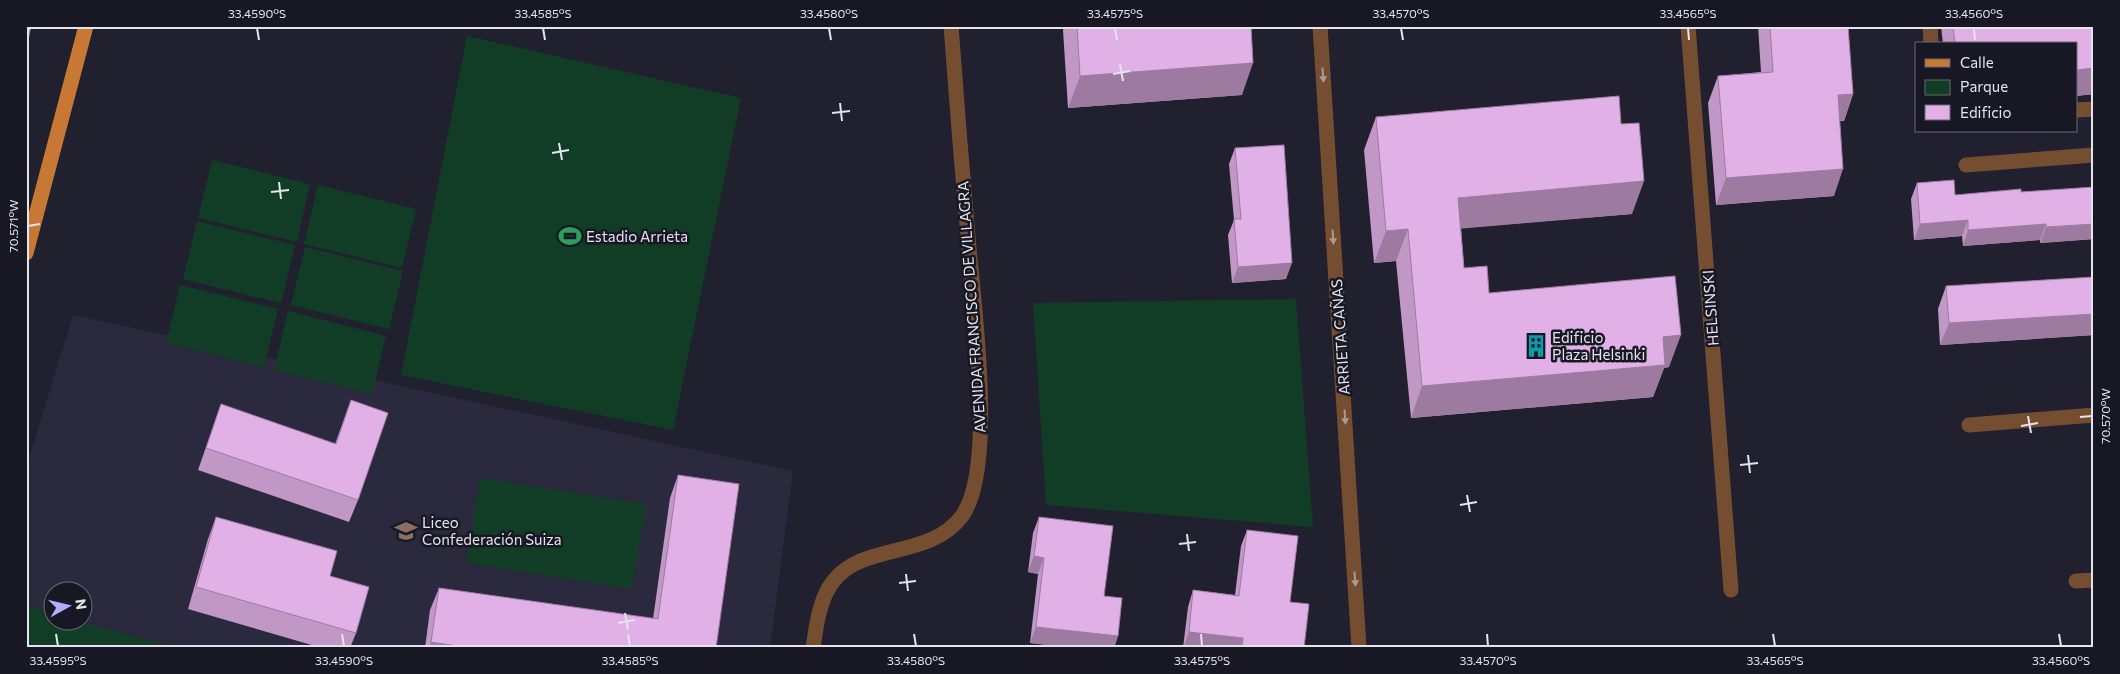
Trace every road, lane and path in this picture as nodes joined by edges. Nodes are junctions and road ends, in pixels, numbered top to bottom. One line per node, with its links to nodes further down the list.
1 (86, 26): 11 (main road)
2 (951, 26): 17 (street, AVENIDA FRANCISCO DE VILLAGRA)
3 (1320, 26): 18 (street, ARRIETA CAÑAS, one-way to 18)
4 (1688, 26): 16 (street, HELSINSKI)
5 (1930, 26): 6 (street)
6 (1931, 42)
7 (2094, 108): 8 (street)
8 (2078, 110)
9 (2094, 154): 10 (street)
10 (1966, 165)
11 (26, 253)
12 (2094, 415): 13 (street)
13 (1970, 425)
14 (2094, 580): 15 (street)
15 (2076, 581)
16 (1731, 590)
17 (813, 648)
18 (1359, 648)

